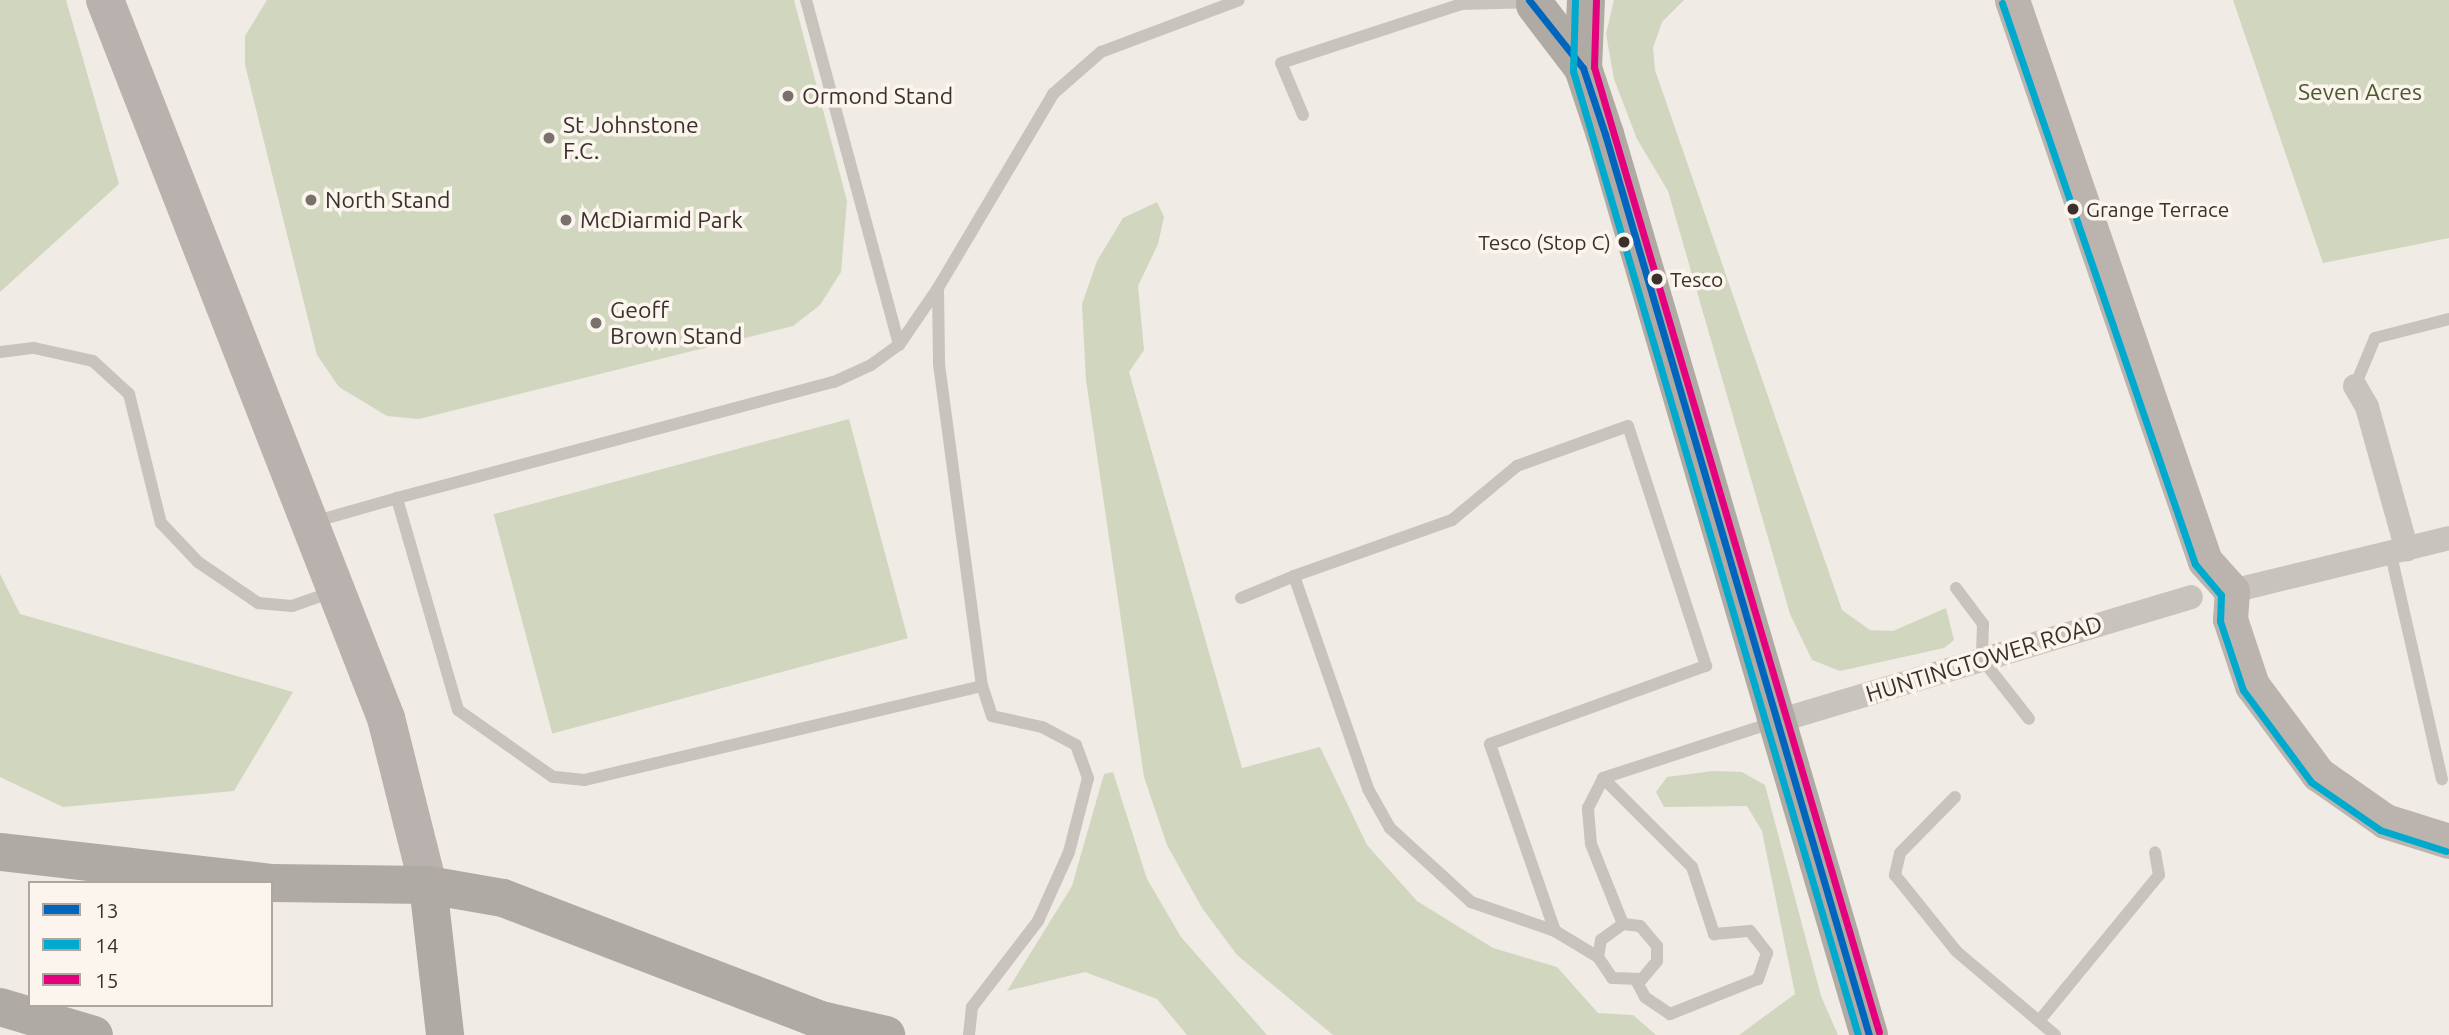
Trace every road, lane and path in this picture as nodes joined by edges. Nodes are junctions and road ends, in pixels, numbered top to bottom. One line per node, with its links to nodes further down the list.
1 (105, 0): 16 (main road)
2 (806, 0): 12 (lane)
3 (1239, 0): 10 (lane)
4 (1583, 0): 7 (highway); 8 (highway)
5 (2012, 0): 21 (street)
6 (1463, 1): 7 (lane); 9 (lane)
7 (1532, 2): 8 (highway)
8 (1583, 68): 28 (highway)
9 (1303, 115)
10 (938, 288): 12 (lane); 26 (lane)
11 (2449, 319): 14 (lane)
12 (899, 345): 15 (lane)
13 (0, 352): 22 (lane)
14 (2354, 386): 18 (street)
15 (397, 498): 16 (lane); 26 (lane)
16 (310, 523): 22 (main road)
17 (2449, 538): 18 (street)
18 (2399, 552): 21 (street); 30 (lane)
19 (1294, 576): 24 (lane); 39 (lane); 39 (lane)
20 (1956, 588): 25 (lane)
21 (2232, 591): 32 (street)
22 (333, 592): 37 (main road)
23 (2191, 597): 25 (street, HUNTINGTOWER ROAD)
24 (1241, 598)
25 (1982, 659): 27 (lane); 28 (street, HUNTINGTOWER ROAD)
26 (982, 686): 47 (lane)
27 (2029, 719)
28 (1778, 720): 29 (lane); 48 (highway)
29 (1603, 778): 38 (lane); 41 (lane)
30 (2442, 779)
31 (1955, 797): 43 (lane)
32 (2449, 841)
33 (0, 852): 35 (highway)
34 (2155, 852): 43 (lane)
35 (254, 881)
36 (273, 883): 37 (highway)
37 (428, 885): 45 (highway); 46 (highway)
38 (1623, 924): 40 (lane); 41 (lane)
39 (1555, 931): 40 (lane)
40 (1598, 957): 41 (lane)
41 (1637, 982)
42 (0, 1007): 44 (highway)
43 (2039, 1021): 49 (lane)
44 (94, 1035)
45 (444, 1035)
46 (886, 1035)
47 (968, 1035)
48 (1868, 1035)
49 (2054, 1035)

